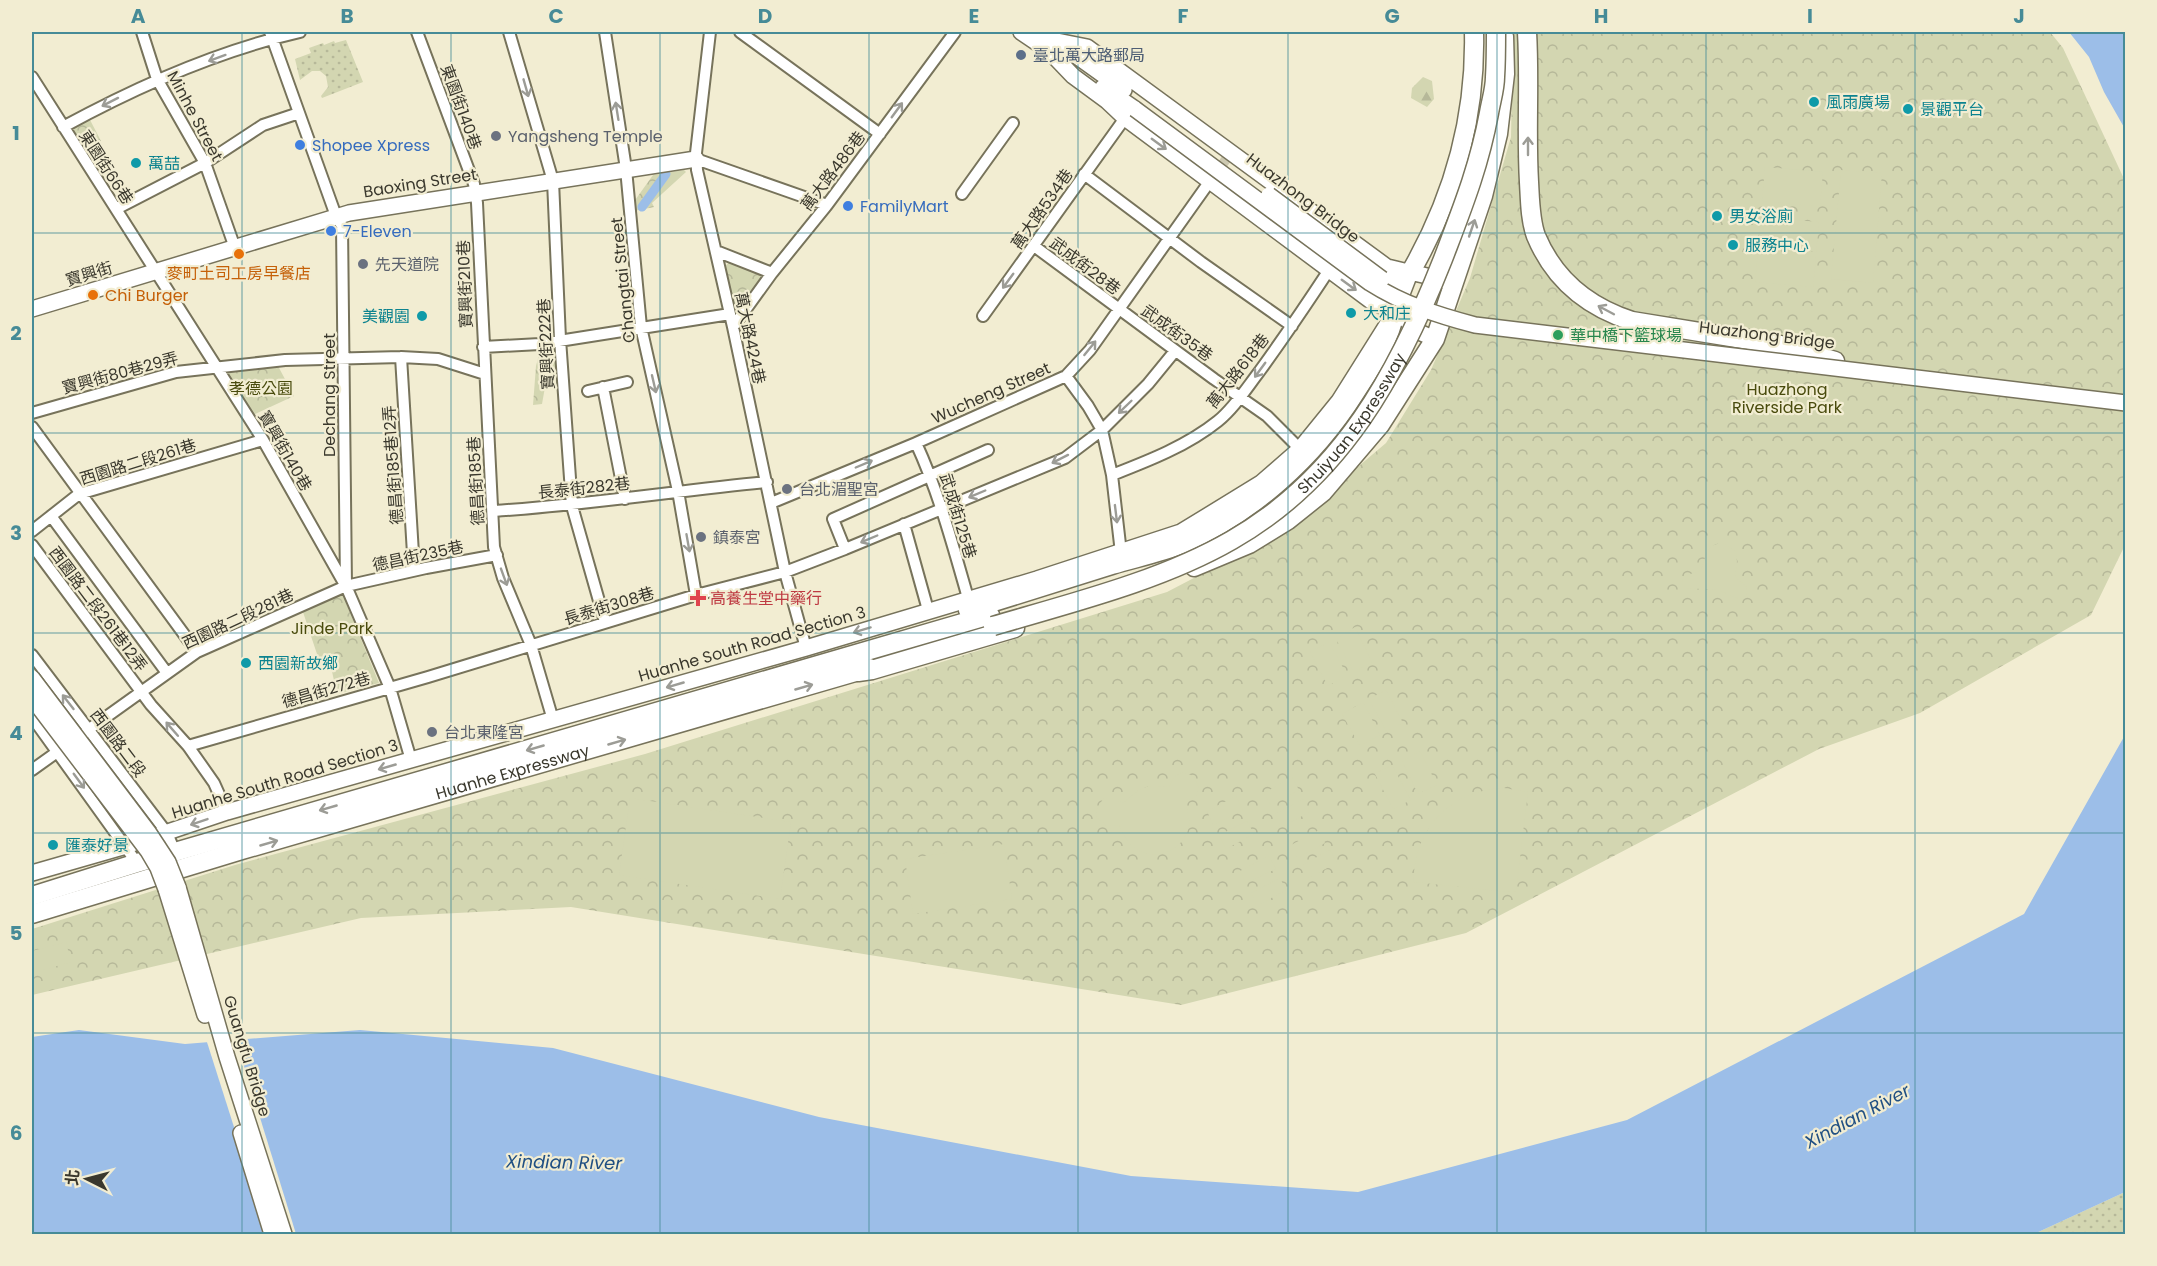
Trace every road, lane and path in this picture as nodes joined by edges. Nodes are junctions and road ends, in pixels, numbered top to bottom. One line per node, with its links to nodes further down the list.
1 (142, 32): 19 (street, Minhe Street)
2 (300, 32): 16 (street)
3 (417, 32): 32 (street, 東園街140巷)
4 (509, 32): 30 (street, 寶興街222巷, one-way to 30)
5 (605, 32): 28 (street, Changtai Street, one-way to 5)
6 (710, 32): 25 (street, 萬大路424巷)
7 (740, 32): 24 (street)
8 (955, 32): 24 (street, 萬大路486巷, one-way to 8)
9 (1021, 32): 17 (main road)
10 (1043, 32): 17 (main road)
11 (1474, 32): 46 (highway)
12 (1485, 32): 105 (highway, Shuiyuan Expressway)
13 (1496, 32): 94 (highway, Shuiyuan Expressway, bridge)
14 (1504, 32): 47 (highway, one-way to 14)
15 (1527, 32): 37 (highway, one-way to 15)
16 (271, 35): 19 (street, one-way to 19); 21 (street, Dechang Street)
17 (1054, 47): 20 (main road); 42 (main road)
18 (32, 77): 23 (street, 東園街66巷)
19 (158, 79): 23 (street, one-way to 23); 26 (street, Minhe Street)
20 (1133, 110): 29 (street, 萬大路534巷); 31 (main road, one-way to 31); 52 (main road, Huazhong Bridge, bridge); 64 (main road, Huazhong Bridge, bridge)
21 (298, 113): 26 (street); 36 (street, Dechang Street)
22 (1013, 123): 33 (street)
23 (63, 127): 35 (street, 東園街66巷)
24 (880, 134): 34 (street, 萬大路486巷)
25 (696, 159): 28 (main road, Baoxing Street); 34 (street); 41 (street, 萬大路424巷)
26 (205, 163): 35 (street); 40 (street, Minhe Street)
27 (1518, 167): 37 (highway)
28 (626, 169): 30 (main road, Baoxing Street); 56 (street, Changtai Street)
29 (1084, 174): 38 (street); 39 (street, 萬大路534巷)
30 (553, 181): 32 (main road, Baoxing Street); 58 (street, 寶興街222巷)
31 (1210, 181): 38 (street, Wucheng Street); 43 (main road)
32 (476, 193): 36 (main road, Baoxing Street); 60 (street, 寶興街210巷)
33 (962, 194)
34 (827, 205): 45 (street, 萬大路486巷)
35 (116, 209): 44 (street, 東園街66巷)
36 (336, 216): 40 (main road, Baoxing Street); 63 (street, Dechang Street)
37 (1535, 234): 64 (highway, one-way to 37)
38 (1169, 236): 50 (street, Wucheng Street); 55 (street)
39 (1034, 246): 50 (street, 武成街28巷); 54 (street, 萬大路534巷, one-way to 54)
40 (235, 248): 44 (main road, Baoxing Street)
41 (716, 251): 45 (street); 53 (street, 萬大路424巷)
42 (1387, 267): 46 (main road); 48 (main road)
43 (1329, 270): 48 (main road, one-way to 48); 55 (street, 萬大路618巷)
44 (156, 272): 49 (main road, 寶興街); 65 (street, 寶興街140巷)
45 (772, 273): 57 (street, 萬大路486巷)
46 (1410, 273): 47 (main road); 51 (main road, Huanhe South Road Section 3)
47 (1453, 284): 59 (highway)
48 (1371, 301): 51 (main road)
49 (32, 309)
50 (1119, 310): 61 (street, 武成街35巷); 67 (street, Wucheng Street, one-way to 50)
51 (1395, 312): 59 (main road); 79 (main road, Huanhe South Road Section 3); 111 (highway)
52 (1433, 313): 73 (main road, Huazhong Bridge, bridge); 94 (highway, bridge)
53 (730, 314): 56 (street); 57 (street, 萬大路424巷)
54 (983, 316)
55 (1292, 326): 72 (street, 萬大路618巷, one-way to 72)
56 (641, 327): 58 (street); 84 (street, Changtai Street, one-way to 84)
57 (733, 327): 83 (street, 萬大路424巷)
58 (560, 339): 60 (street); 88 (street, 寶興街222巷)
59 (1435, 339): 111 (highway)
60 (483, 347): 66 (street, 寶興街210巷)
61 (1175, 351): 72 (street, 武成街35巷); 76 (street, 長泰街308巷, one-way to 76)
62 (401, 357): 63 (street); 66 (street); 99 (street, 德昌街185巷12弄)
63 (343, 359): 65 (street, 寶興街80巷29弄); 101 (street, Dechang Street)
64 (1835, 361): 71 (main road, Huazhong Bridge)
65 (217, 367): 74 (street, 寶興街80巷29弄); 77 (street, 寶興街140巷)
66 (485, 374): 90 (street, 德昌街185巷)
67 (1066, 376): 76 (street); 78 (street, Wucheng Street)
68 (627, 382): 69 (street)
69 (603, 387): 70 (street); 86 (street)
70 (588, 391)
71 (2126, 396)
72 (1240, 397): 79 (street, 武成街35巷); 81 (street, 萬大路618巷)
73 (2126, 404)
74 (32, 412)
75 (32, 427): 85 (street)
76 (1102, 430): 81 (street); 89 (street, 長泰街308巷, one-way to 89)
77 (263, 440): 85 (street, 西園路二段261巷); 101 (street, 寶興街140巷)
78 (916, 443): 82 (street, 武成街125巷); 87 (street, Wucheng Street, one-way to 78)
79 (1300, 449): 97 (main road, Huanhe South Road Section 3)
80 (988, 450): 82 (street)
81 (1112, 475): 97 (street, one-way to 97)
82 (931, 476): 89 (street, 武成街125巷); 96 (street)
83 (767, 482): 84 (street, 長泰街282巷); 87 (street, 萬大路424巷)
84 (678, 491): 86 (street, 長泰街282巷); 102 (street, Changtai Street, one-way to 102)
85 (79, 494): 91 (street, 西園路二段261巷); 109 (street)
86 (625, 499): 88 (street, 長泰街282巷)
87 (771, 503): 100 (street, 萬大路424巷)
88 (572, 506): 90 (street, 長泰街282巷); 106 (street, 寶興街222巷)
89 (942, 509): 92 (street, 長泰街308巷); 103 (street, 武成街125巷)
90 (494, 511): 98 (street, 德昌街185巷)
91 (51, 516): 93 (street, 西園路二段261巷); 112 (street)
92 (904, 524): 96 (street, 長泰街308巷, one-way to 96); 104 (street)
93 (32, 531)
94 (1231, 540): 105 (highway, Shuiyuan Expressway, bridge)
95 (32, 545): 115 (street, 西園路二段261巷12弄)
96 (845, 549): 100 (street, 長泰街308巷)
97 (1121, 553): 103 (main road, Huanhe South Road Section 3)
98 (497, 555): 99 (street, 德昌街235巷); 107 (street, 德昌街185巷, one-way to 107)
99 (414, 570): 101 (street, 德昌街235巷)
100 (785, 572): 102 (street, 長泰街308巷); 108 (street, 萬大路424巷)
101 (346, 586): 109 (street, 西園路二段281巷); 114 (street, Dechang Street)
102 (696, 595): 106 (street, 長泰街308巷)
103 (968, 598): 104 (main road, Huanhe South Road Section 3)
104 (928, 610): 108 (main road, Huanhe South Road Section 3, one-way to 108)
105 (991, 621): 111 (highway, Huanhe Expressway)
106 (605, 622): 107 (street, 長泰街308巷)
107 (531, 645): 114 (street, 長泰街308巷); 118 (street, 德昌街185巷)
108 (806, 648): 118 (main road, Huanhe South Road Section 3, one-way to 118)
109 (196, 652): 112 (street, 西園路二段281巷)
110 (32, 656): 119 (street, 西園路二段, one-way to 110)
111 (856, 664): 127 (highway, Huanhe Expressway, one-way to 111); 128 (highway, Huanhe Expressway, one-way to 128)
112 (167, 673): 115 (street, 西園路二段281巷)
113 (32, 678): 128 (main road, bridge)
114 (390, 688): 120 (street, 德昌街272巷); 122 (street, Dechang Street)
115 (141, 691): 119 (street, 西園路二段281巷); 120 (street, 西園路二段261巷12弄, one-way to 115)
116 (32, 698): 128 (main road, bridge)
117 (32, 717): 121 (street)
118 (552, 720): 122 (main road, Huanhe South Road Section 3)
119 (89, 729): 121 (street, 西園路二段281巷); 125 (street, 西園路二段)
120 (188, 746): 124 (street, 西園路二段261巷12弄)
121 (57, 752): 123 (street, 西園路二段281巷); 126 (street, one-way to 126)
122 (411, 760): 124 (main road, Huanhe South Road Section 3, one-way to 124)
123 (32, 770)
124 (227, 813): 125 (main road, Huanhe South Road Section 3, one-way to 125)
125 (167, 833): 126 (main road, Huanhe South Road Section 3); 128 (street, 西園路二段)
126 (126, 846): 129 (street); 130 (main road, Huanhe South Road Section 3)
127 (242, 850): 133 (highway); 134 (highway, Huanhe Expressway)
128 (167, 861): 129 (highway, Huanhe Expressway); 131 (main road, bridge)
129 (137, 863): 132 (highway, Huanhe Expressway)
130 (32, 873)
131 (172, 888): 135 (main road, Guangfu Bridge); 136 (main road, Guangfu Bridge)
132 (32, 896)
133 (32, 903)
134 (32, 914)
135 (272, 1234)
136 (284, 1234)

